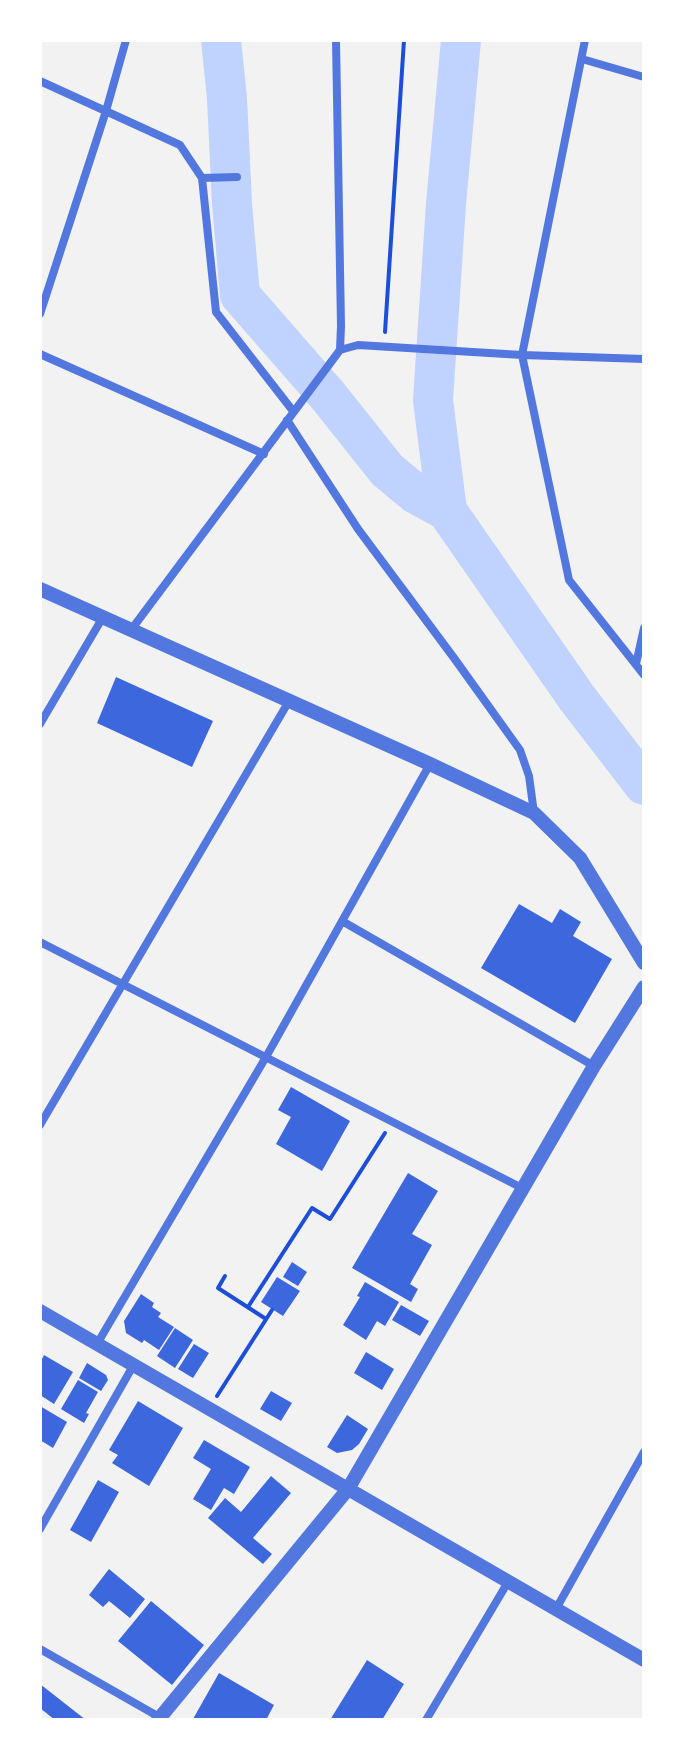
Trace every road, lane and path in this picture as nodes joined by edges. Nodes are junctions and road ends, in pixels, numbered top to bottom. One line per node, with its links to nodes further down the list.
1 (126, 40): 8 (street)
2 (336, 40): 13 (street)
3 (404, 40): 12 (path)
4 (585, 40): 5 (street)
5 (582, 59): 6 (street); 15 (street)
6 (644, 77)
7 (40, 81): 8 (street)
8 (106, 111): 10 (street); 11 (street)
9 (237, 177): 10 (street)
10 (202, 178): 17 (street)
11 (40, 314)
12 (384, 347): 13 (street); 15 (street)
13 (340, 350): 17 (street)
14 (40, 354): 19 (street)
15 (522, 355): 16 (street); 24 (street)
16 (644, 359)
17 (293, 411): 18 (street)
18 (287, 420): 19 (street); 29 (street)
19 (264, 454): 23 (street)
20 (40, 589): 21 (street)
21 (103, 617): 23 (street); 27 (street)
22 (644, 628): 24 (street)
23 (131, 630): 26 (street)
24 (636, 664): 25 (street)
25 (644, 675)
26 (289, 701): 28 (street); 33 (street)
27 (40, 724)
28 (430, 764): 29 (street); 30 (street)
29 (534, 813): 32 (street)
30 (342, 921): 35 (street); 36 (street)
31 (40, 942): 33 (street)
32 (644, 963)
33 (122, 983): 35 (street); 38 (street)
34 (644, 987): 36 (street)
35 (266, 1057): 37 (street); 45 (street)
36 (594, 1066): 39 (street)
37 (392, 1121): 39 (street); 41 (path)
38 (40, 1125)
39 (524, 1189): 49 (street)
40 (225, 1276): 41 (path)
41 (248, 1307): 44 (path)
42 (272, 1310): 44 (path)
43 (40, 1311): 45 (street)
44 (266, 1319): 47 (path)
45 (97, 1344): 46 (street)
46 (133, 1366): 47 (street); 50 (street)
47 (209, 1408): 49 (street)
48 (644, 1452): 52 (street)
49 (348, 1489): 51 (street); 55 (street)
50 (40, 1529)
51 (508, 1582): 52 (street); 56 (street)
52 (556, 1609): 54 (street)
53 (40, 1649): 55 (street)
54 (644, 1660)
55 (161, 1719)
56 (426, 1720)

